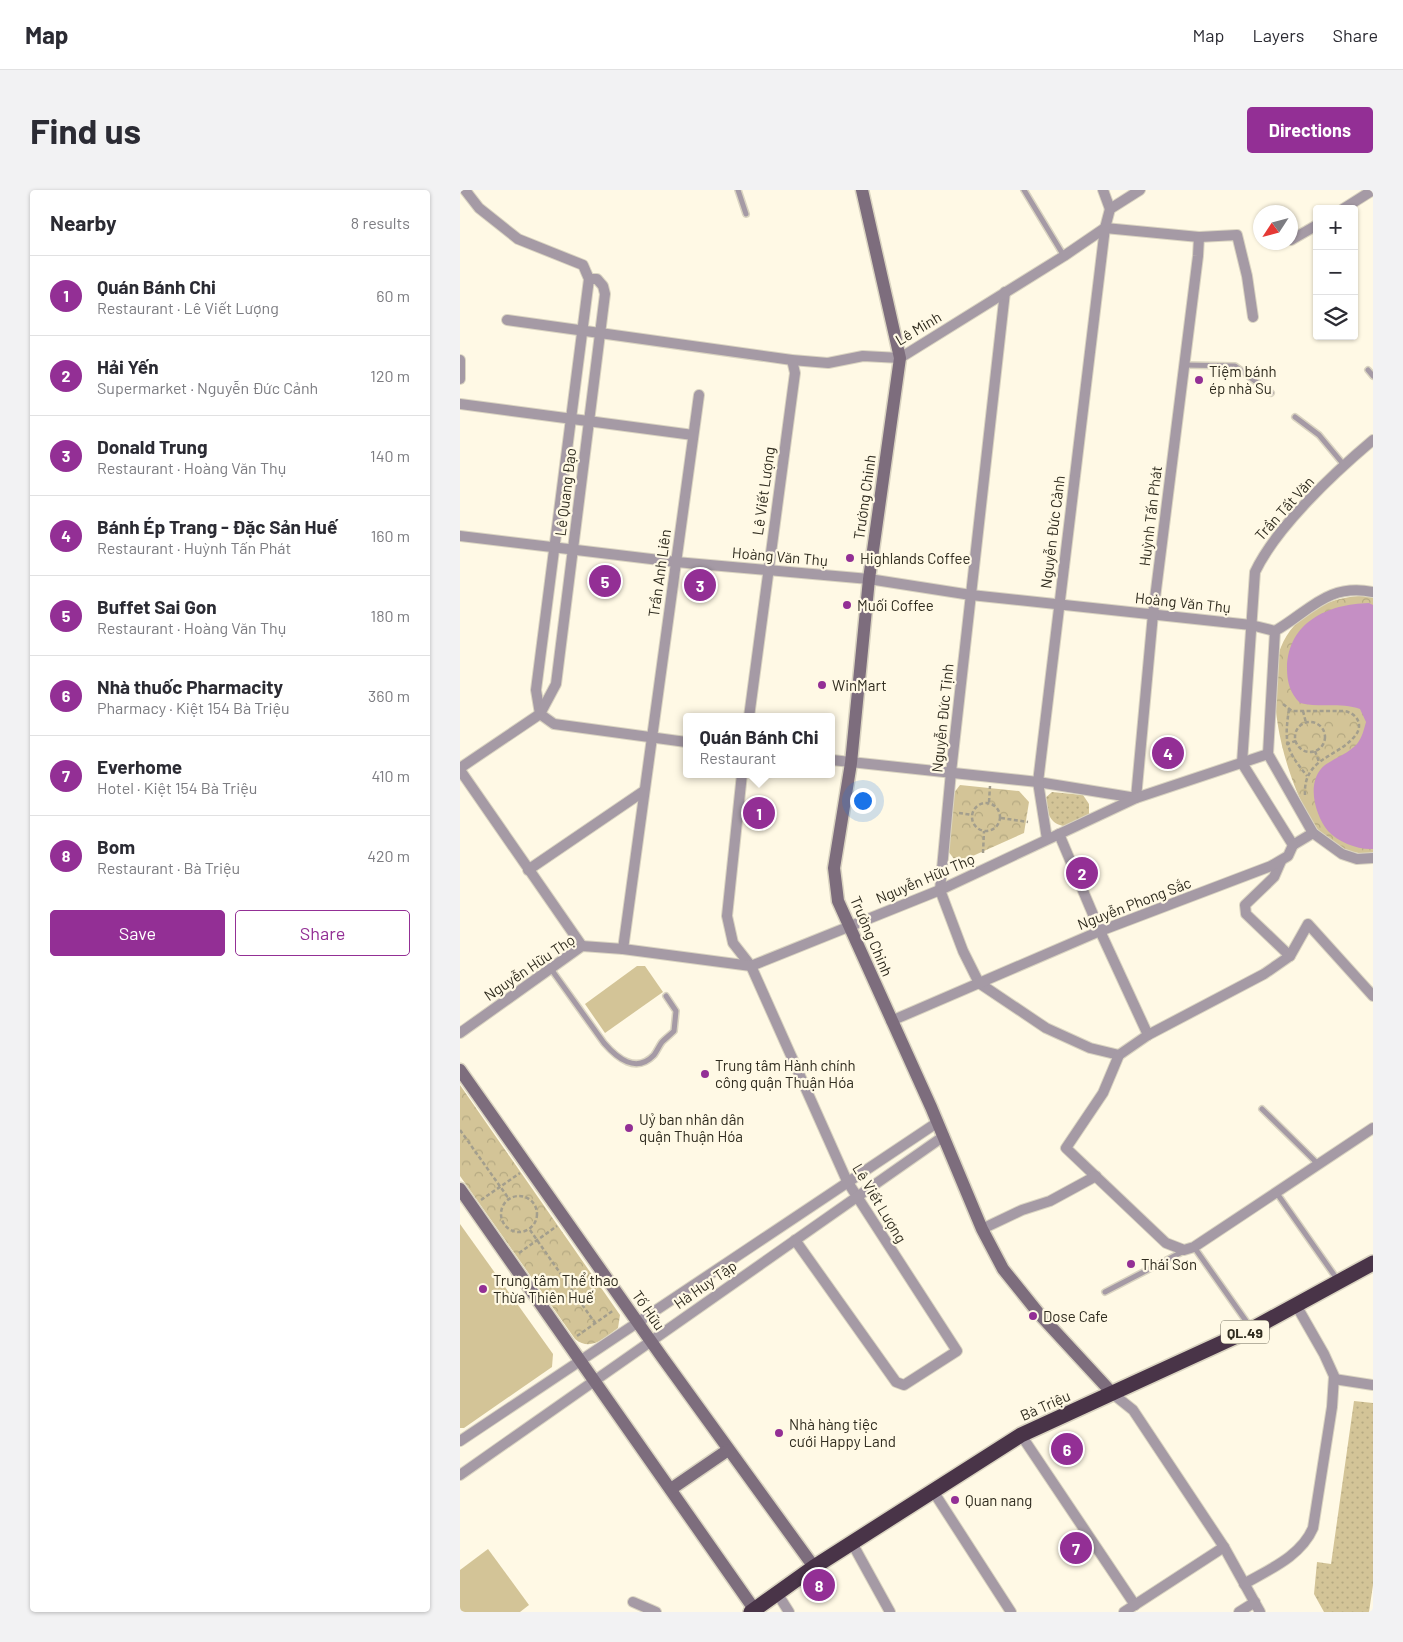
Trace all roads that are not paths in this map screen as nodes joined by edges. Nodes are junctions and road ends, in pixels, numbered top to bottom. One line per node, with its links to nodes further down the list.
1 (465, 190): 16 (street, Lê Quang Đạo)
2 (738, 190): 10 (lane)
3 (862, 190): 22 (street, Trường Chinh)
4 (1024, 190): 15 (lane)
5 (1103, 190): 9 (street)
6 (1140, 190): 9 (street)
7 (1373, 190): 8 (street)
8 (1349, 205)
9 (1110, 209): 12 (street, Nguyễn Đức Cảnh)
10 (746, 214)
11 (1313, 226): 13 (street)
12 (1106, 228): 14 (street); 15 (street, Lê Minh); 46 (street, Nguyễn Đức Cảnh)
13 (1298, 235)
14 (1199, 237): 18 (street); 25 (street, Huỳnh Tấn Phát)
15 (1064, 256): 17 (street, Lê Minh)
16 (589, 279): 20 (street, Lê Quang Đạo); 21 (street, Lê Quang Đạo)
17 (1005, 292): 22 (street, Lê Minh); 45 (street, Nguyễn Đức Tịnh)
18 (1254, 317)
19 (507, 320): 20 (street, Lê Minh)
20 (582, 330): 21 (street, Lê Minh); 33 (street, Lê Quang Đạo)
21 (600, 333): 24 (street, Lê Minh); 34 (street, Lê Quang Đạo)
22 (900, 358): 24 (street, Lê Minh); 43 (street, Trường Chinh)
23 (460, 360): 28 (street)
24 (792, 360): 42 (street, Lê Viết Lượng)
25 (1184, 364): 29 (lane); 47 (street, Huỳnh Tấn Phát)
26 (1368, 370): 27 (lane)
27 (1373, 376)
28 (460, 379)
29 (1271, 393)
30 (699, 395): 35 (street, Trần Anh Liên)
31 (460, 404): 33 (street)
32 (1295, 417): 37 (lane)
33 (572, 419): 34 (street); 39 (street, Lê Quang Đạo)
34 (589, 422): 35 (street); 40 (street, Lê Quang Đạo)
35 (693, 435): 41 (street, Trần Anh Liên)
36 (1373, 440): 37 (street, Trần Tất Văn)
37 (1345, 465): 48 (street, Trần Tất Văn)
38 (460, 536): 39 (street, Hoàng Văn Thụ)
39 (556, 547): 40 (street, Hoàng Văn Thụ); 51 (street, Lê Quang Đạo)
40 (573, 549): 41 (street, Hoàng Văn Thụ); 51 (street, Lê Quang Đạo)
41 (676, 562): 42 (street, Hoàng Văn Thụ); 52 (street, Trần Anh Liên)
42 (768, 570): 43 (street, Hoàng Văn Thụ); 50 (street, Lê Viết Lượng)
43 (869, 579): 45 (street, Hoàng Văn Thụ); 56 (street, Trường Chinh)
44 (1373, 592): 49 (street)
45 (971, 594): 46 (street, Hoàng Văn Thụ); 59 (street, Nguyễn Đức Tịnh)
46 (1058, 604): 47 (street, Hoàng Văn Thụ); 61 (street, Nguyễn Đức Cảnh)
47 (1152, 614): 48 (street, Hoàng Văn Thụ); 63 (street, Huỳnh Tấn Phát)
48 (1251, 625): 49 (street, Hoàng Văn Thụ); 57 (street, Trần Tất Văn)
49 (1275, 631): 54 (street)
50 (749, 713)
51 (540, 714): 52 (street); 58 (street, Lê Quang Đạo)
52 (652, 738): 53 (street); 62 (street, Trần Anh Liên)
53 (683, 742)
54 (1268, 754): 57 (street, Nguyễn Hữu Thọ); 64 (street)
55 (835, 760): 56 (street)
56 (850, 763): 59 (street); 72 (street, Trường Chinh)
57 (1242, 763): 63 (street, Nguyễn Hữu Thọ); 67 (street)
58 (460, 769): 70 (street)
59 (951, 772): 61 (street); 71 (street, Nguyễn Đức Tịnh)
60 (742, 778): 77 (street, Lê Viết Lượng)
61 (1038, 782): 63 (street); 66 (street, Nguyễn Đức Cảnh)
62 (644, 791): 70 (street); 75 (street, Trần Anh Liên)
63 (1136, 798): 65 (street, Nguyễn Hữu Thọ)
64 (1313, 833): 67 (street); 68 (street)
65 (1059, 834): 66 (street, Nguyễn Hữu Thọ); 73 (street)
66 (1047, 840): 71 (street, Nguyễn Hữu Thọ)
67 (1294, 845): 69 (street)
68 (1373, 858)
69 (1282, 861): 73 (street, Nguyễn Phong Sắc); 76 (street)
70 (528, 870): 74 (street)
71 (940, 890): 72 (street, Nguyễn Hữu Thọ); 79 (street, Nguyễn Đức Tịnh)
72 (848, 927): 77 (street, Nguyễn Hữu Thọ); 82 (street, Trường Chinh)
73 (1100, 931): 79 (street, Nguyễn Phong Sắc); 84 (street)
74 (582, 946): 75 (street, Nguyễn Hữu Thọ); 78 (street, Nguyễn Hữu Thọ)
75 (622, 949): 77 (street, Nguyễn Hữu Thọ)
76 (1290, 956): 81 (street); 84 (street)
77 (750, 966): 93 (street, Lê Viết Lượng)
78 (550, 968): 80 (lane); 83 (street, Nguyễn Hữu Thọ)
79 (979, 983): 82 (street, Nguyễn Phong Sắc); 85 (street, Nguyễn Đức Tịnh)
80 (666, 996)
81 (1373, 996)
82 (891, 1021): 88 (street, Trường Chinh)
83 (460, 1033)
84 (1148, 1035): 85 (street)
85 (1119, 1055): 92 (street)
86 (460, 1070): 104 (street, Tố Hữu)
87 (1262, 1109): 91 (lane)
88 (938, 1122): 90 (street, Trường Chinh); 93 (street, Hà Huy Tập)
89 (1373, 1128): 91 (street)
90 (944, 1136): 96 (street, Hà Huy Tập); 97 (street, Trường Chinh)
91 (1318, 1164): 95 (street)
92 (1096, 1176): 97 (street); 99 (street)
93 (847, 1181): 96 (street, Lê Viết Lượng); 104 (street, Hà Huy Tập)
94 (460, 1189): 107 (street)
95 (1276, 1192): 99 (street); 101 (lane)
96 (857, 1198): 98 (street, Hà Huy Tập); 98 (street, Lê Viết Lượng)
97 (982, 1229): 111 (street, Trường Chinh)
98 (795, 1240): 106 (street, Hà Huy Tập)
99 (1189, 1249): 102 (lane); 105 (lane)
100 (1373, 1263): 101 (highway, Bà Triệu / QL.49)
101 (1339, 1282): 103 (highway, Bà Triệu / QL.49)
102 (1106, 1292)
103 (1296, 1306): 105 (highway, Bà Triệu / QL.49); 109 (street)
104 (637, 1322): 106 (street, Tố Hữu); 107 (street, Hà Huy Tập)
105 (1252, 1329): 111 (highway, Bà Triệu / QL.49)
106 (650, 1341): 108 (street, Hà Huy Tập); 114 (street, Tố Hữu)
107 (581, 1359): 108 (street); 113 (street, Hà Huy Tập)
108 (594, 1379): 115 (street, Hà Huy Tập); 116 (street)
109 (1334, 1379): 110 (street); 121 (street)
110 (1373, 1385)
111 (1113, 1394): 112 (highway, Bà Triệu / QL.49); 119 (street)
112 (1021, 1435): 117 (highway, Bà Triệu / QL.49); 125 (street)
113 (460, 1441)
114 (728, 1450): 116 (street); 120 (street, Tố Hữu)
115 (460, 1475)
116 (671, 1489): 126 (street)
117 (933, 1491): 118 (highway, Bà Triệu / QL.49); 130 (street)
118 (852, 1543): 120 (highway, Bà Triệu / QL.49); 129 (street)
119 (1224, 1548): 121 (street); 125 (street)
120 (814, 1568): 122 (highway, Bà Triệu / QL.49)
121 (1244, 1584): 124 (street)
122 (777, 1593): 126 (highway, Bà Triệu / QL.49); 128 (street)
123 (633, 1602): 127 (street)
124 (1254, 1602): 132 (street); 133 (street)
125 (1135, 1605): 131 (street)
126 (753, 1611)
127 (656, 1612)
128 (789, 1612)
129 (890, 1612)
130 (1011, 1612)
131 (1124, 1612)
132 (1239, 1612)
133 (1260, 1612)

